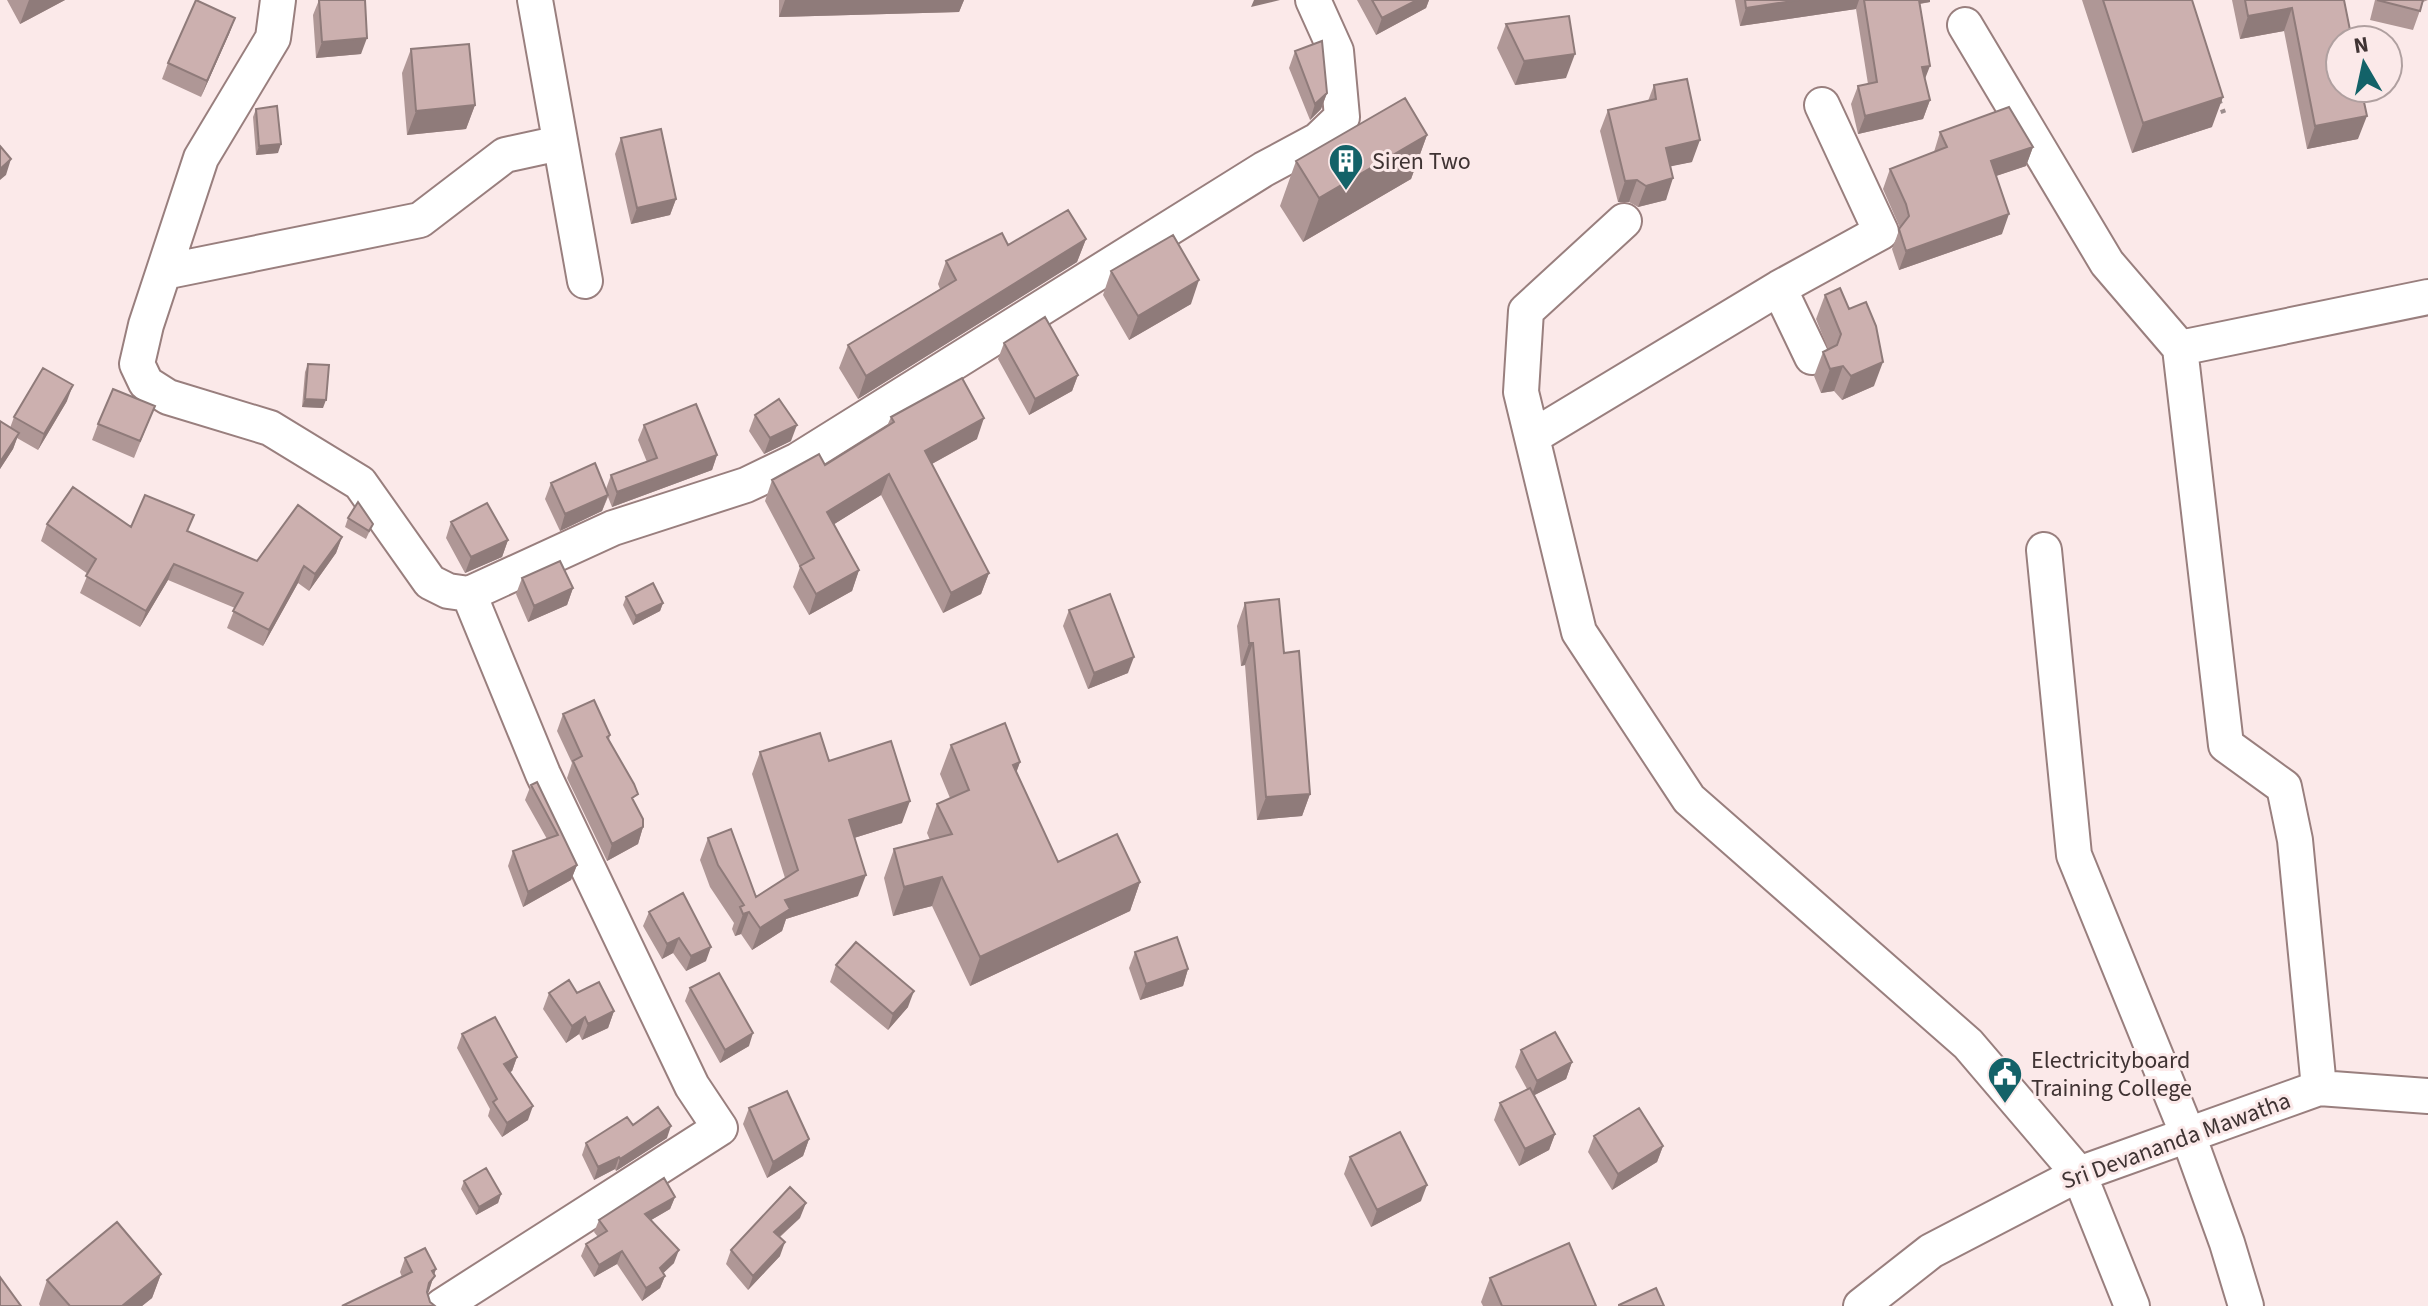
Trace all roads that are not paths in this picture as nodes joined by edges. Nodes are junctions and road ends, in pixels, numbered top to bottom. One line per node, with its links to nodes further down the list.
1 (278, 0): 8 (street)
2 (535, 0): 6 (street)
3 (1313, 0): 16 (street)
4 (1965, 25): 12 (street)
5 (1822, 105): 10 (street)
6 (560, 143): 8 (street); 9 (street)
7 (1624, 221): 14 (street)
8 (164, 272): 16 (street)
9 (585, 281)
10 (1779, 288): 13 (street); 14 (street)
11 (2428, 297): 12 (street)
12 (2180, 348): 17 (street)
13 (1812, 357)
14 (1532, 437): 20 (street)
15 (2044, 550): 19 (street)
16 (469, 594): 21 (street)
17 (2319, 1088): 18 (street, Sri Devananda Mawatha); 19 (street, Sri Devananda Mawatha)
18 (2428, 1096)
19 (2188, 1135): 20 (street, Sri Devananda Mawatha); 24 (street)
20 (2079, 1174): 22 (street, Sri Devananda Mawatha); 23 (street)
21 (442, 1306)
22 (1861, 1306)
23 (2132, 1306)
24 (2246, 1306)

